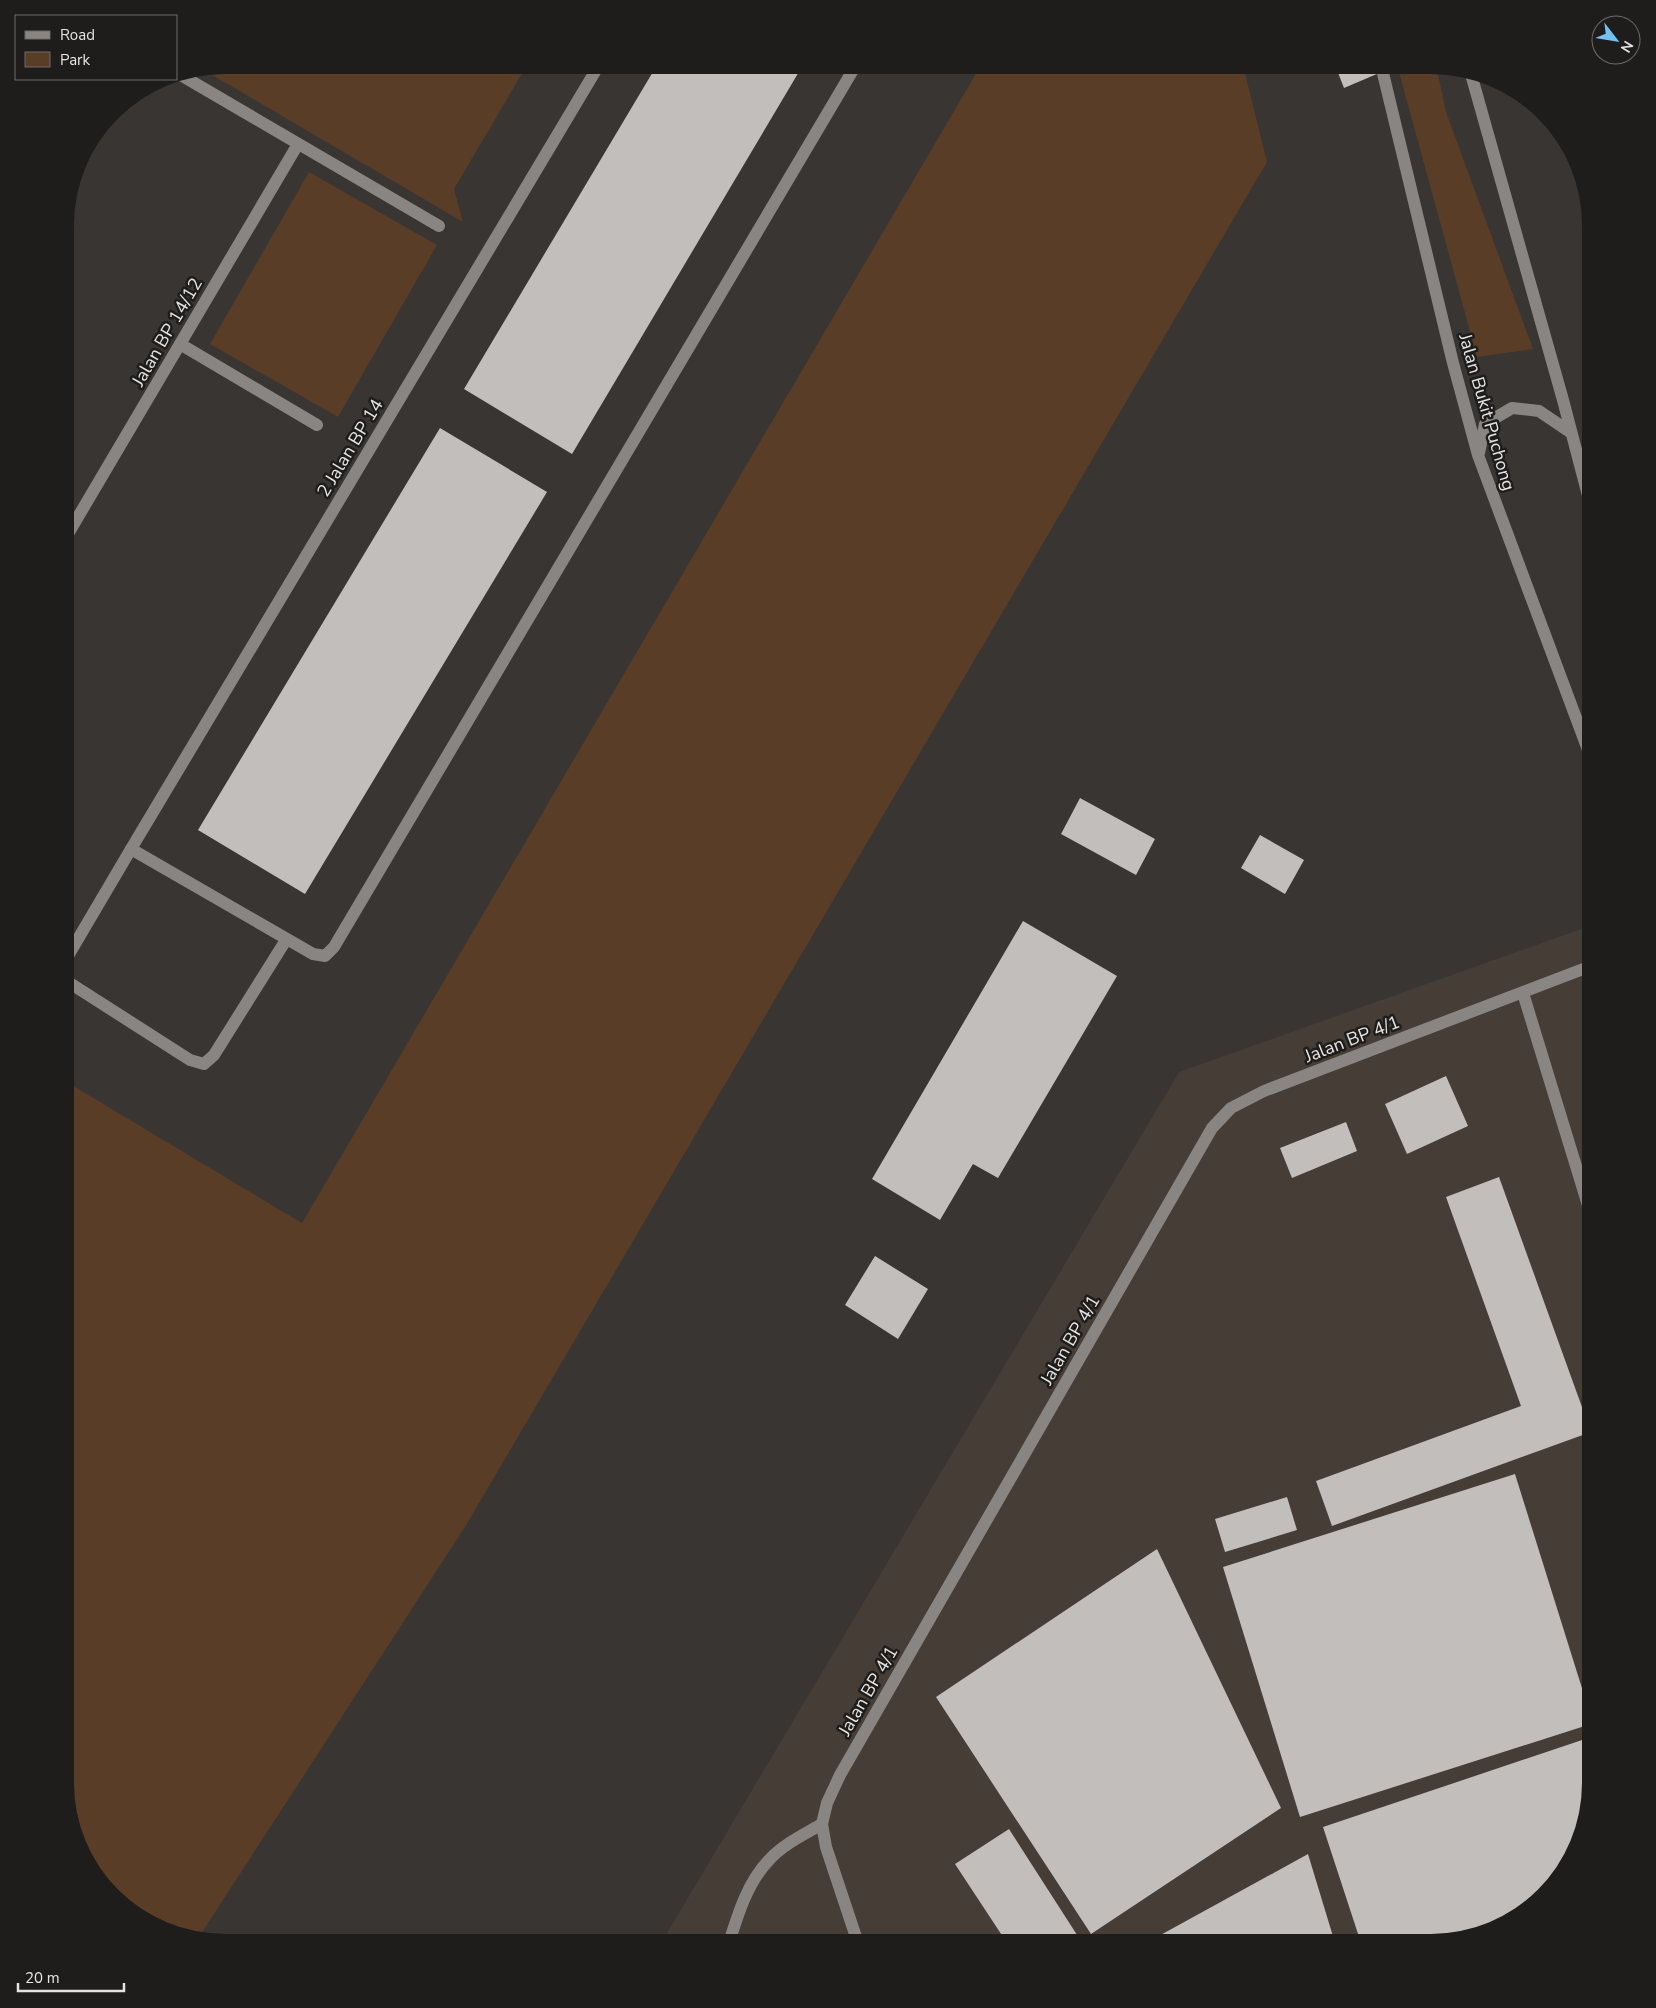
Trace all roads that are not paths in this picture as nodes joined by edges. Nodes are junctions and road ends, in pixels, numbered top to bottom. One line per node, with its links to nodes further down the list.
1 (594, 74): 15 (street, 2 Jalan BP 14)
2 (851, 74): 16 (street)
3 (1383, 74): 11 (street, Jalan Bukit Puchong)
4 (187, 79): 6 (street)
5 (1473, 80): 10 (street)
6 (298, 144): 7 (street); 8 (street, Jalan BP 14/12)
7 (439, 226)
8 (180, 344): 9 (street); 13 (street, Jalan BP 14/12)
9 (318, 426)
10 (1570, 432): 11 (street); 12 (street)
11 (1478, 455): 14 (street, Jalan Bukit Puchong)
12 (1582, 475)
13 (74, 524)
14 (1582, 734)
15 (131, 849): 16 (street); 17 (street, 2 Jalan BP 14)
16 (286, 940): 19 (street)
17 (74, 945)
18 (1582, 969): 20 (street, Jalan BP 4/1)
19 (74, 986)
20 (1523, 992): 21 (street); 22 (street, Jalan BP 4/1)
21 (1582, 1185)
22 (822, 1824): 23 (street); 24 (street, Jalan BP 4/1)
23 (732, 1934)
24 (855, 1934)

